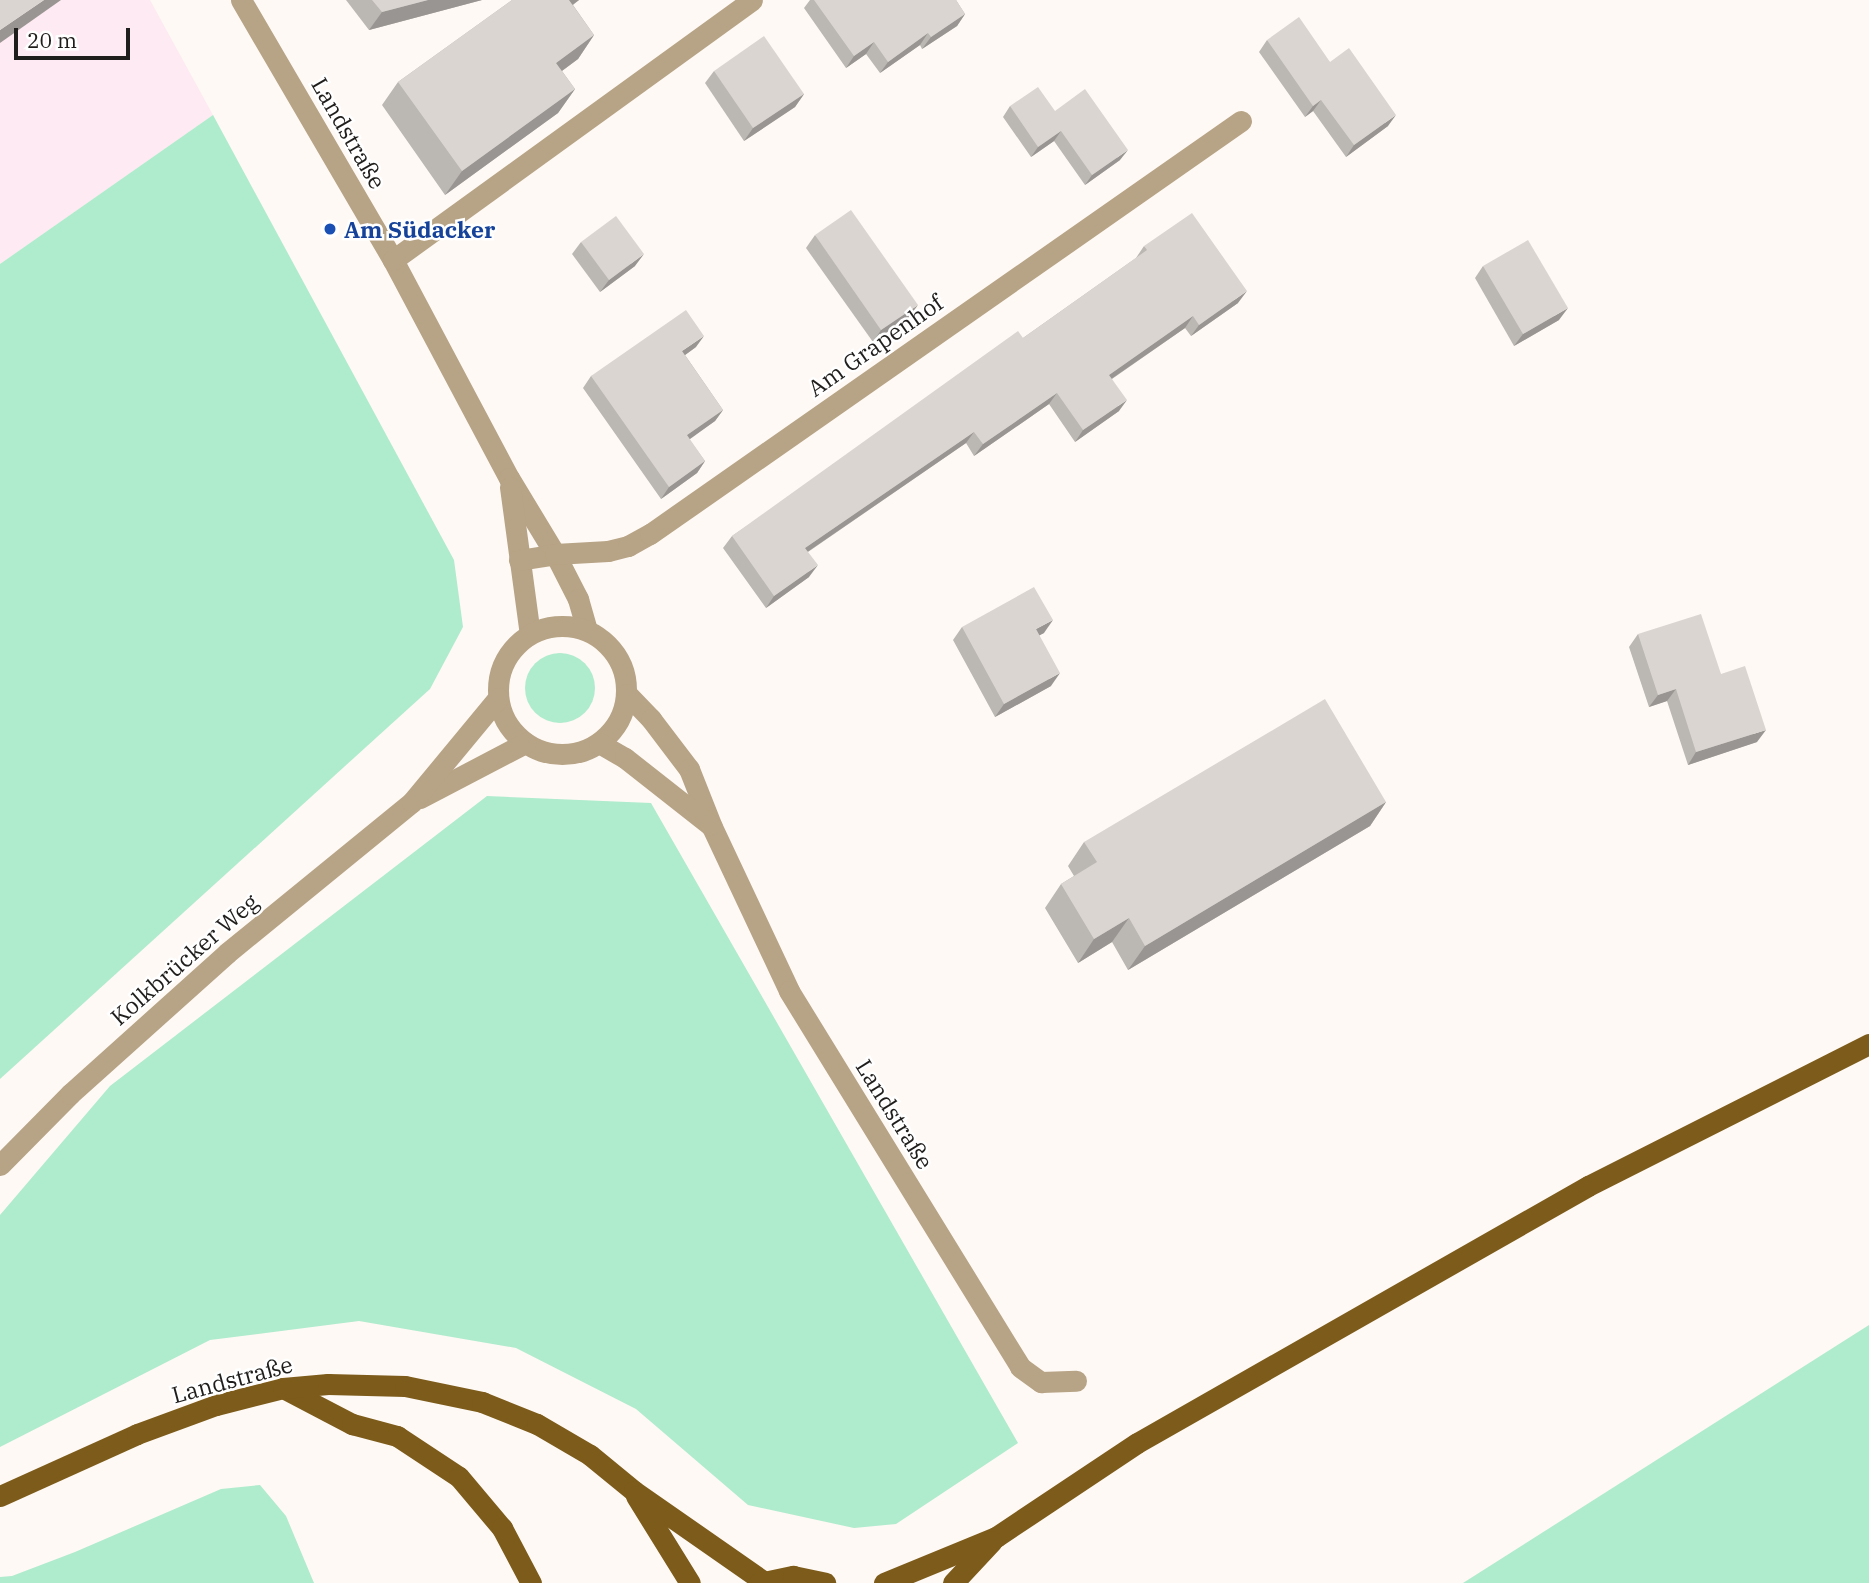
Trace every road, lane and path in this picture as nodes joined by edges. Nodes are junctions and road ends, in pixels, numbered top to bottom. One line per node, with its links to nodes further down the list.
1 (241, 0): 4 (street, Landstraße)
2 (752, 0): 4 (street)
3 (1241, 121): 6 (street, Am Grapenhof)
4 (393, 260): 5 (street, Landstraße)
5 (509, 478): 6 (street, Landstraße); 7 (street, Landstraße)
6 (555, 554): 7 (street, Am Grapenhof); 8 (street, Landstraße)
7 (519, 560): 9 (street, Landstraße)
8 (587, 630): 9 (street); 10 (street)
9 (530, 634): 11 (street)
10 (627, 694): 13 (street); 15 (street, Landstraße)
11 (498, 698): 12 (street); 14 (street, Kolkbrücker Weg)
12 (525, 743): 13 (street); 14 (street, Kolkbrücker Weg)
13 (599, 743): 15 (street, Landstraße)
14 (412, 802): 17 (street, Kolkbrücker Weg)
15 (712, 827): 18 (street, Landstraße)
16 (1869, 1044): 22 (main road)
17 (0, 1165)
18 (1076, 1381)
19 (283, 1388): 20 (main road, Landstraße); 21 (main road, Landstraße); 24 (main road)
20 (634, 1491): 23 (main road, Landstraße); 25 (main road, Landstraße)
21 (0, 1496)
22 (996, 1537): 27 (main road); 28 (main road)
23 (761, 1582): 26 (main road)
24 (531, 1583)
25 (690, 1583)
26 (825, 1583)
27 (884, 1583)
28 (953, 1583)

